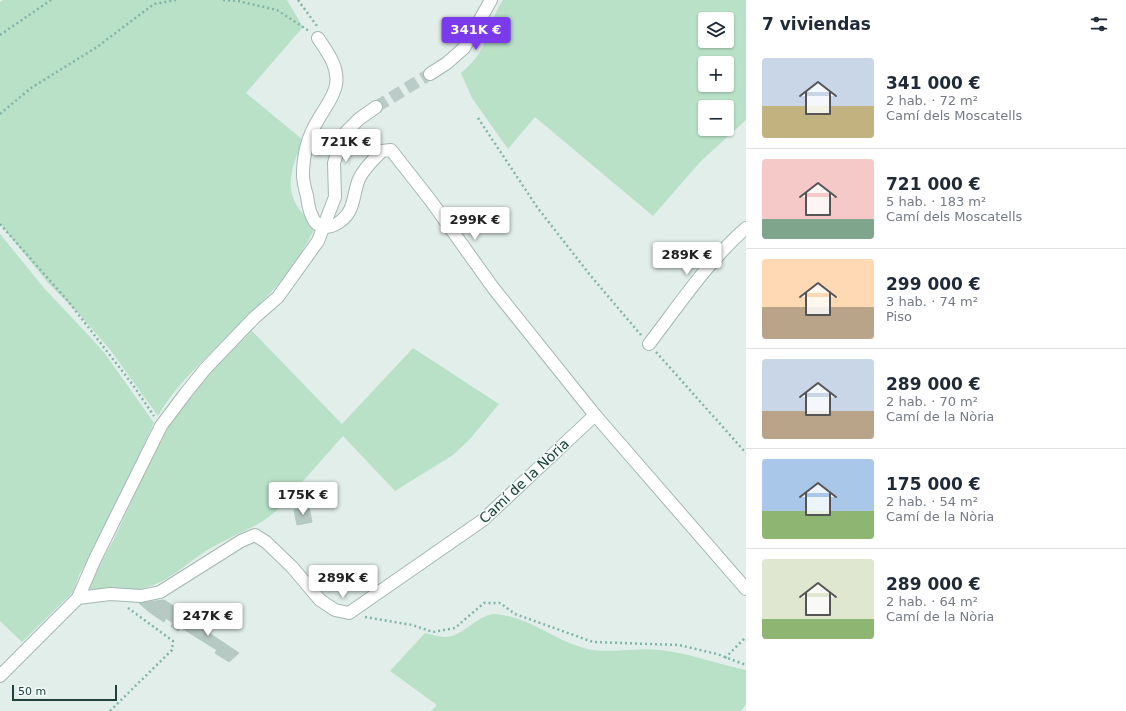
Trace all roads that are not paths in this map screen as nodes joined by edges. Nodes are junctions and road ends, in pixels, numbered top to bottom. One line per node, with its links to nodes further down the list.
1 (491, 0): 3 (street)
2 (318, 38): 5 (street)
3 (430, 74)
4 (376, 108): 5 (street)
5 (324, 227): 8 (street); 10 (street)
6 (746, 228): 7 (street)
7 (649, 344)
8 (595, 415): 9 (street); 10 (street, Camí de la Nòria)
9 (746, 588)
10 (78, 598): 11 (street)
11 (0, 676)

